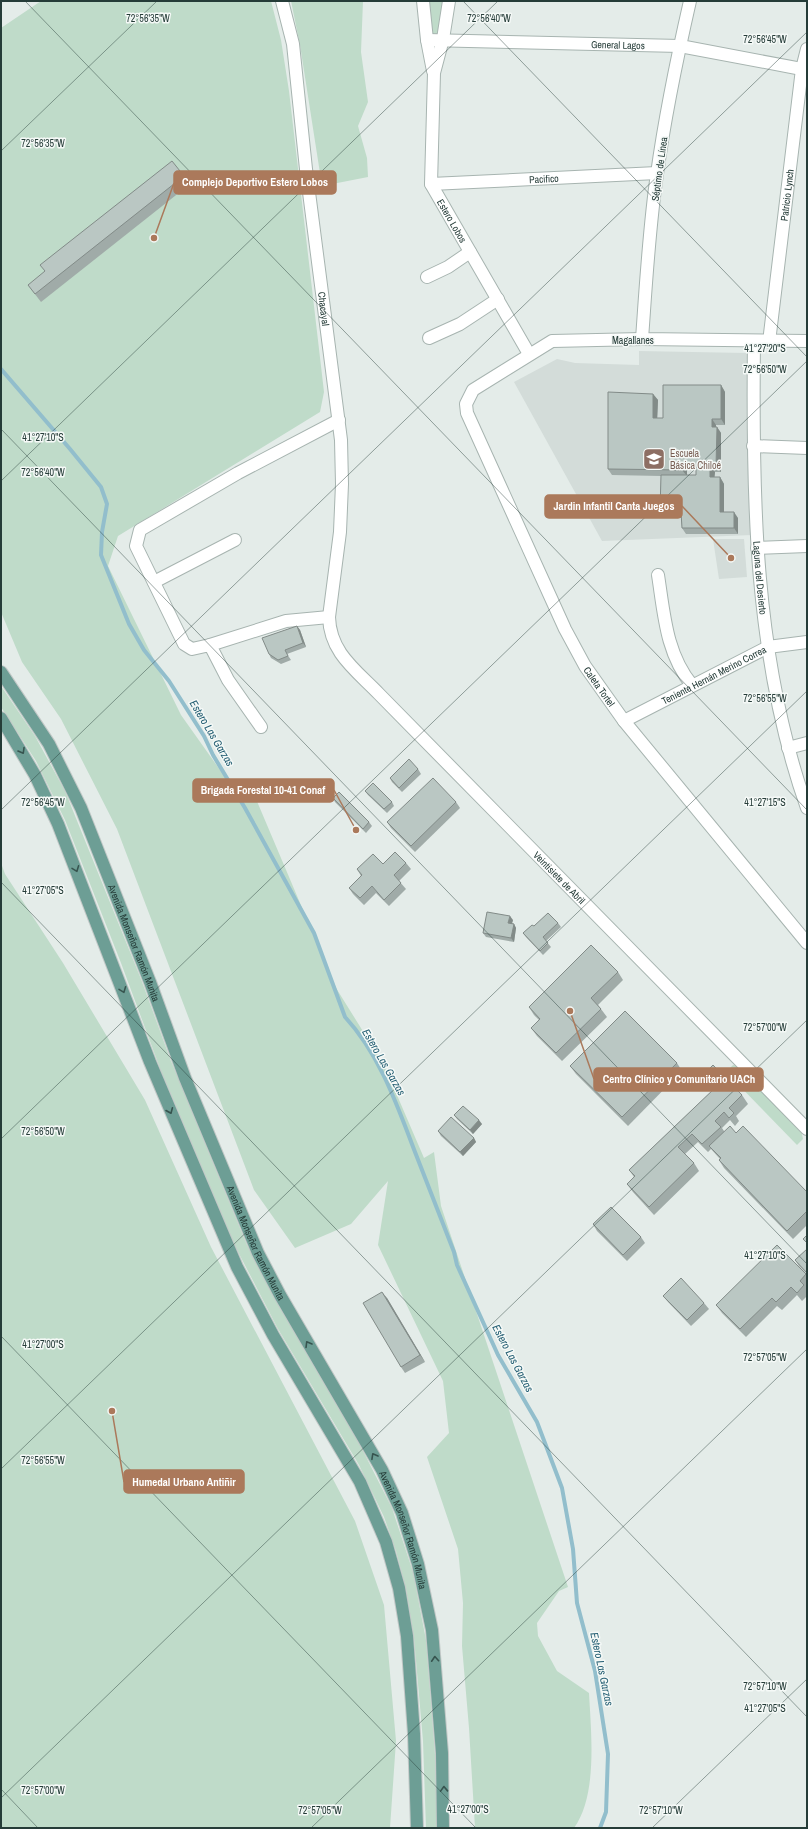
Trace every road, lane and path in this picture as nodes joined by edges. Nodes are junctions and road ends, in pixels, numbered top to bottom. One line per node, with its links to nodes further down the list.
1 (282, 1): 23 (street, Chacayal)
2 (423, 1): 6 (street, Estero Lobos)
3 (449, 1): 5 (street, Estero Lobos)
4 (690, 1): 7 (street, Séptimo de Línea)
5 (443, 39): 6 (street, General Lagos); 7 (street, General Lagos); 10 (street, Estero Lobos)
6 (427, 40): 10 (street, Estero Lobos)
7 (680, 46): 9 (street, General Lagos); 11 (street, Séptimo de Línea)
8 (807, 49): 9 (street, Patricio Lynch)
9 (805, 69): 20 (street, Patricio Lynch)
10 (434, 73): 12 (street, Estero Lobos)
11 (657, 173): 12 (street, Pacifico); 17 (street, Séptimo de Línea)
12 (431, 184): 13 (street, Estero Lobos)
13 (470, 252): 14 (street); 15 (street, Estero Lobos)
14 (427, 277)
15 (498, 299): 16 (street); 21 (street, Estero Lobos)
16 (429, 338)
17 (642, 340): 19 (street, Magallanes); 21 (street, Magallanes)
18 (807, 341): 20 (street, Magallanes)
19 (754, 342): 20 (street, Magallanes); 24 (street, Laguna del Desierto)
20 (769, 342)
21 (529, 354): 22 (street, Magallanes)
22 (473, 390): 38 (street, Caleta Tortel)
23 (339, 420): 30 (street); 31 (street, Chacayal)
24 (753, 446): 25 (street); 28 (street, Laguna del Desierto)
25 (807, 448)
26 (235, 540): 30 (street)
27 (807, 546): 28 (street)
28 (757, 548): 34 (street, Laguna del Desierto)
29 (658, 575): 36 (street)
30 (154, 582): 33 (street)
31 (328, 617): 33 (street); 44 (street, Veintisiete de Abril)
32 (807, 642): 34 (street, Teniente Hernán Merino Correa)
33 (210, 645): 39 (street)
34 (768, 646): 36 (street, Teniente Hernán Merino Correa); 41 (street, Laguna del Desierto)
35 (2, 675): 46 (main road, Avenida Monseñor Ramón Munita, one-way to 35)
36 (692, 685): 38 (street, Teniente Hernán Merino Correa)
37 (1, 718): 45 (main road, Avenida Monseñor Ramón Munita, one-way to 45)
38 (624, 721): 43 (street, Caleta Tortel)
39 (261, 727)
40 (807, 743): 41 (street)
41 (788, 748): 42 (street, Laguna del Desierto)
42 (807, 808)
43 (807, 943)
44 (807, 1129)
45 (417, 1828)
46 (443, 1828)

